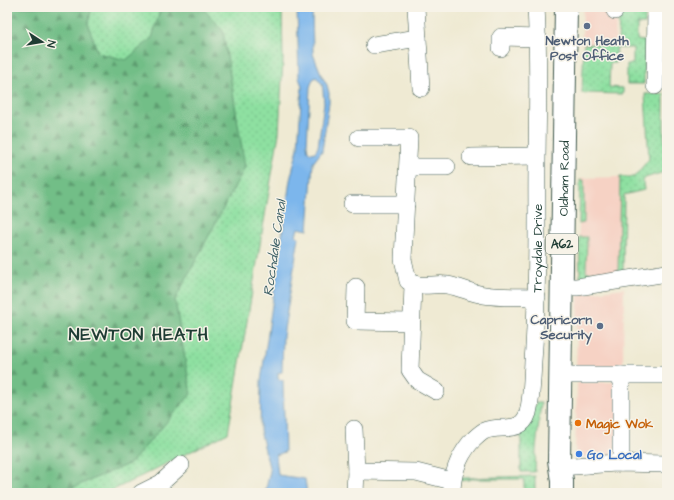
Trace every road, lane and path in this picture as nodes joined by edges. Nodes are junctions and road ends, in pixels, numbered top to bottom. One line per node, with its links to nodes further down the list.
1 (416, 7): 6 (street)
2 (536, 7): 7 (street, Troydale Drive)
3 (566, 7): 22 (highway, Oldham Road / A62)
4 (656, 7): 5 (street)
5 (662, 30): 10 (street)
6 (418, 38): 8 (street); 11 (street)
7 (538, 38): 9 (street); 13 (street, Troydale Drive)
8 (374, 45)
9 (500, 48)
10 (655, 86)
11 (422, 88)
12 (359, 138): 15 (street)
13 (536, 156): 14 (street); 23 (street, Troydale Drive)
14 (471, 157)
15 (408, 166): 16 (street); 18 (street)
16 (447, 167)
17 (352, 204): 18 (street)
18 (406, 204): 20 (street)
19 (667, 273): 22 (street)
20 (412, 285): 23 (street); 24 (street)
21 (356, 287): 24 (street)
22 (561, 287): 26 (highway, Oldham Road / A62)
23 (537, 297): 35 (street, Troydale Drive)
24 (411, 322): 28 (street)
25 (621, 374): 26 (street); 27 (street); 30 (street)
26 (560, 375): 33 (highway, Oldham Road / A62)
27 (667, 375)
28 (436, 391)
29 (354, 429): 34 (street)
30 (621, 463): 31 (street); 33 (street)
31 (667, 464)
32 (182, 465): 36 (street)
33 (560, 467): 38 (highway, Oldham Road / A62)
34 (356, 471): 35 (street); 37 (street)
35 (452, 487)
36 (141, 493)
37 (355, 493)
38 (562, 493)

